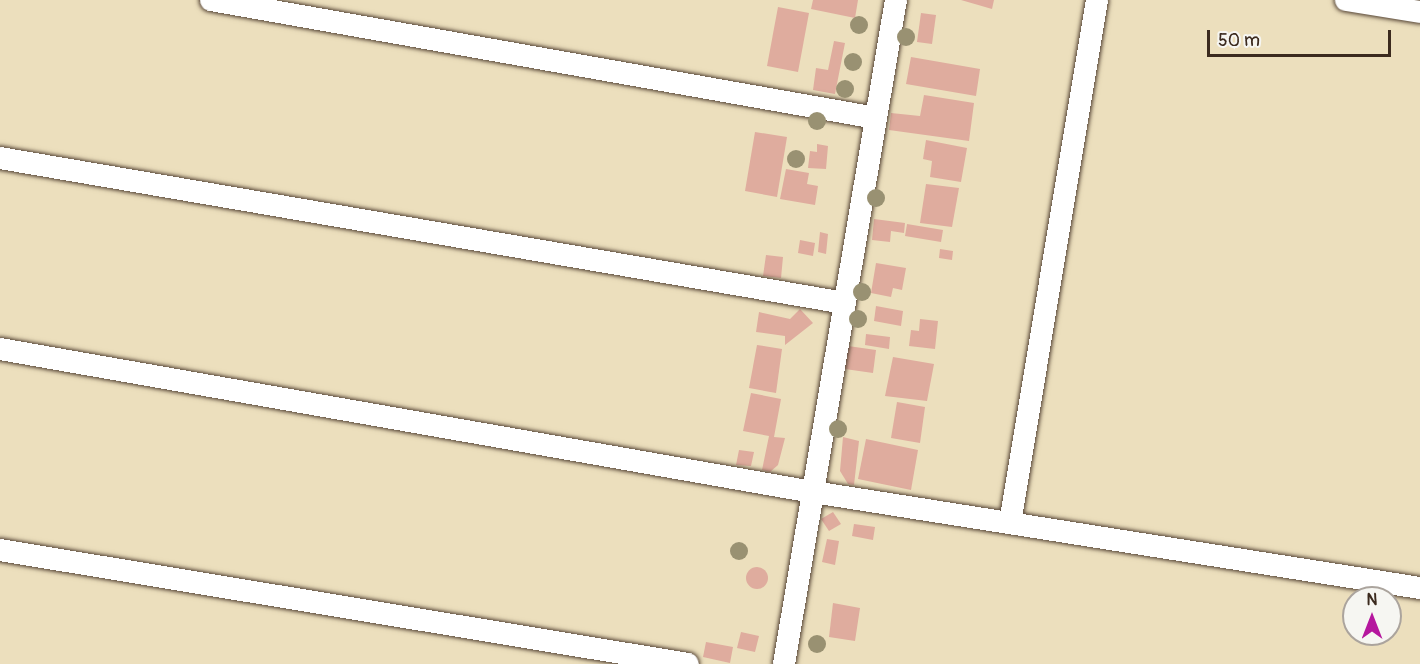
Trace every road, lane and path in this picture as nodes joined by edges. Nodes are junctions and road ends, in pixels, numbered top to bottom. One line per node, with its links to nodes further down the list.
1 (211, 0): 6 (street)
2 (896, 0): 6 (street)
3 (1096, 0): 11 (street)
4 (1346, 0): 5 (street)
5 (1420, 12)
6 (876, 118): 8 (street)
7 (0, 158): 8 (street)
8 (845, 303): 10 (street)
9 (0, 349): 10 (street)
10 (813, 492): 11 (street); 15 (street)
11 (1010, 523): 13 (street)
12 (0, 550): 14 (street)
13 (1420, 588)
14 (688, 664)
15 (784, 664)

